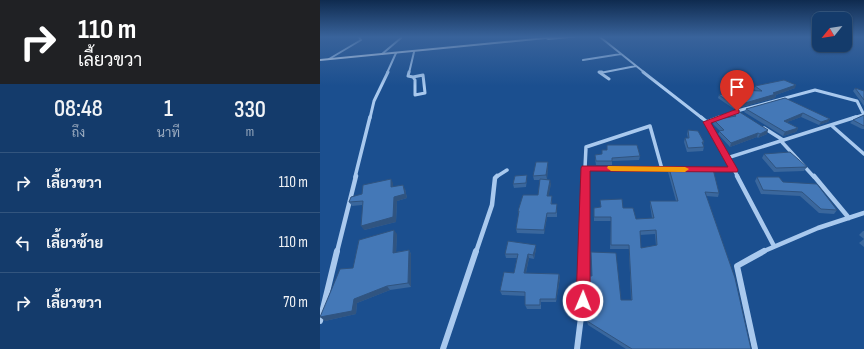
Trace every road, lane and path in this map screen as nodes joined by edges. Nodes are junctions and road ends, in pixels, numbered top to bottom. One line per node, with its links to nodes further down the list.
1 (339, 53): 7 (street)
2 (392, 53): 5 (main road)
3 (396, 53): 31 (street)
4 (414, 53): 11 (street)
5 (382, 54): 7 (main road)
6 (621, 54): 9 (street); 10 (street)
7 (329, 59): 8 (main road)
8 (320, 60)
9 (583, 60)
10 (636, 66): 12 (street); 16 (street)
11 (413, 76): 11 (street)
12 (609, 79)
13 (737, 111): 14 (street); 15 (street); 16 (street)
14 (743, 115)
15 (864, 115): 18 (street)
16 (707, 122): 21 (street)
17 (757, 124): 19 (street)
18 (831, 125): 19 (street); 20 (street)
19 (782, 141): 21 (street); 29 (street)
20 (864, 154)
21 (727, 158): 27 (street)
22 (585, 168): 23 (street); 23 (street); 33 (street)
23 (662, 169): 24 (street)
24 (678, 169)
25 (507, 170): 32 (street)
26 (702, 170): 27 (street)
27 (734, 170): 30 (street)
28 (864, 213): 29 (street)
29 (849, 218): 30 (street)
30 (774, 246): 34 (street)
31 (320, 321)
32 (443, 349)
33 (577, 349)
34 (755, 349)

